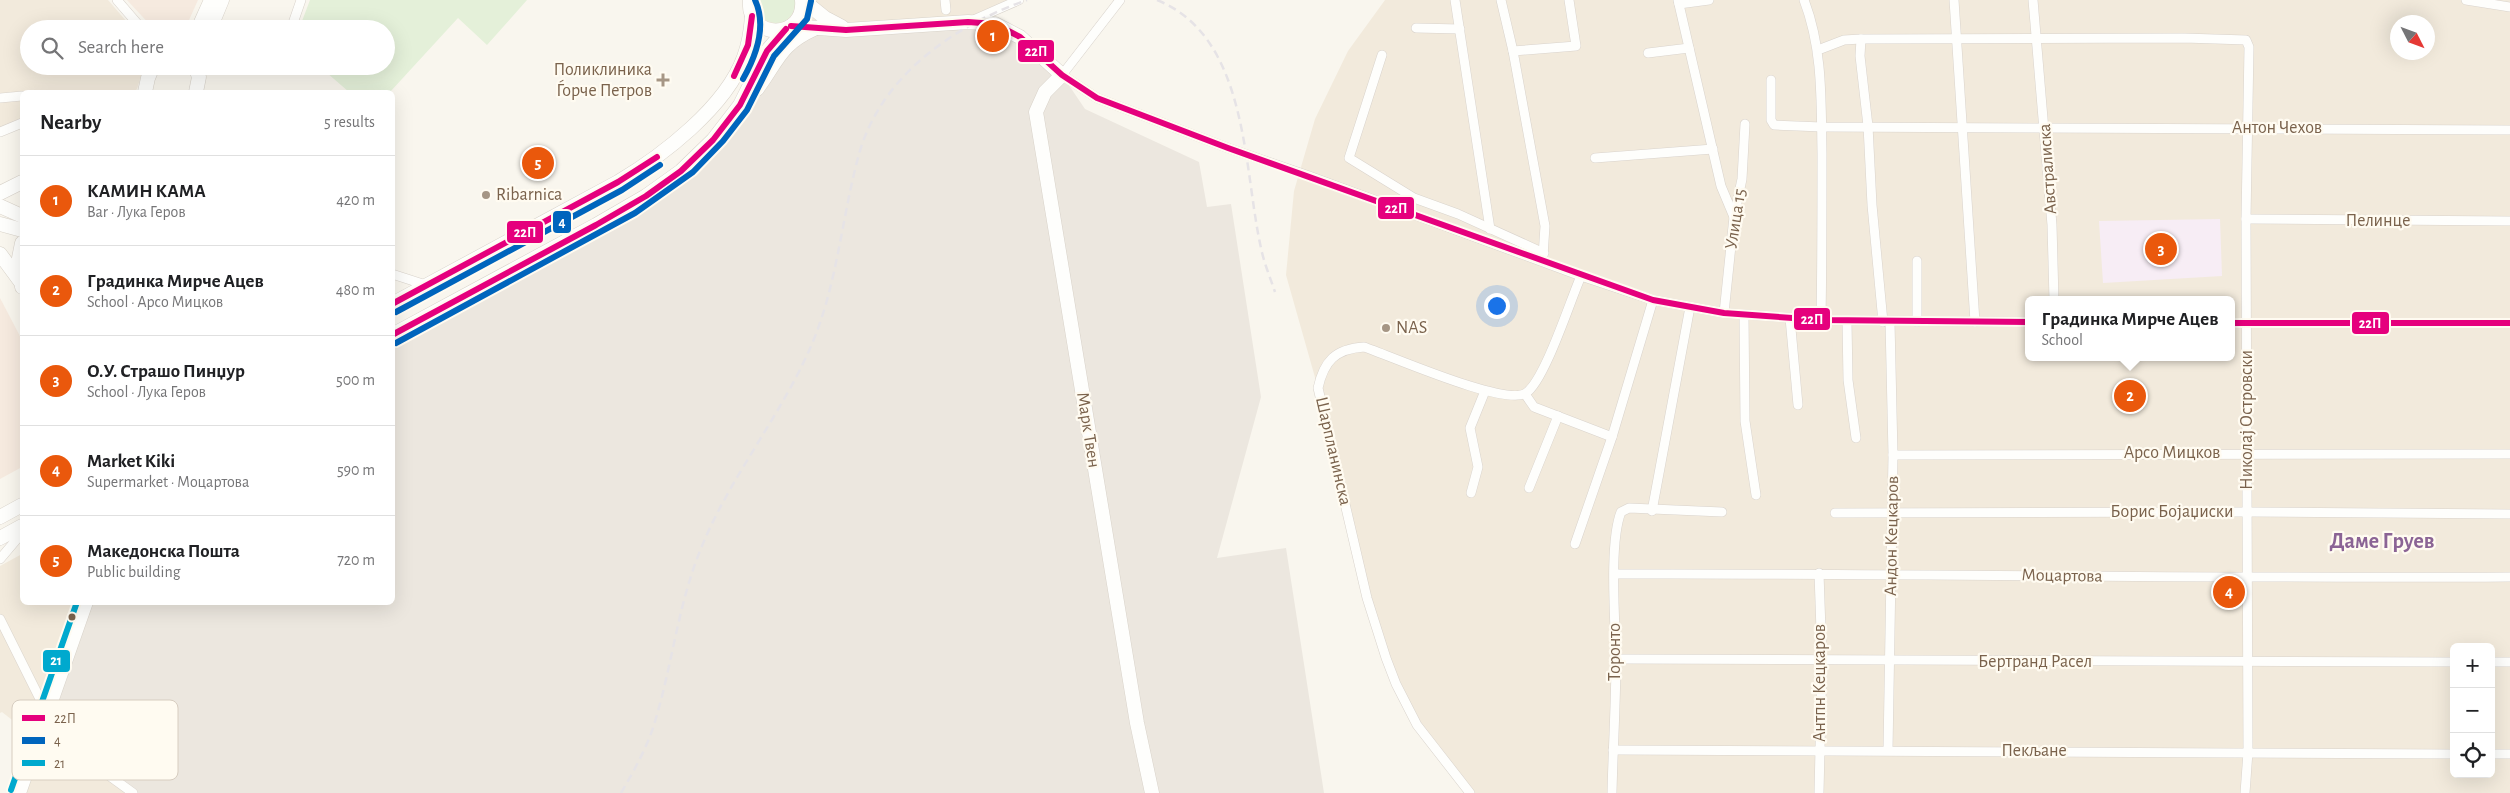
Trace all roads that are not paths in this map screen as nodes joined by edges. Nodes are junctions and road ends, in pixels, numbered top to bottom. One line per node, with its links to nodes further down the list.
1 (117, 0): 21 (street)
2 (211, 0): 22 (street)
3 (222, 0): 23 (street)
4 (302, 0): 24 (street)
5 (802, 0): 26 (street); 30 (street)
6 (945, 0): 20 (street)
7 (1019, 0): 25 (street)
8 (1120, 0): 40 (street)
9 (1455, 0): 29 (street)
10 (1501, 0): 36 (street)
11 (1569, 0): 36 (street)
12 (1709, 0): 17 (street)
13 (1804, 0): 35 (street)
14 (1954, 0): 31 (street)
15 (2033, 0): 33 (street, Австралиска)
16 (2466, 0): 19 (street)
17 (1679, 2): 34 (street)
18 (749, 6): 26 (street); 75 (street)
19 (2510, 8)
20 (946, 10)
21 (134, 20)
22 (202, 20)
23 (214, 20)
24 (294, 20)
25 (968, 22): 30 (street); 40 (street)
26 (788, 27): 28 (street); 45 (street)
27 (1416, 28): 29 (street)
28 (814, 29): 30 (street); 45 (street)
29 (1460, 29): 66 (street)
30 (860, 30)
31 (1956, 38): 32 (street); 33 (street); 51 (street)
32 (1861, 39): 35 (street); 48 (street, Андон Кецкаров)
33 (2037, 40): 50 (street, Австралиска); 52 (street, Николај Островски)
34 (1689, 48): 37 (street); 55 (street)
35 (1818, 50): 49 (street)
36 (1513, 51): 69 (street)
37 (1648, 53)
38 (1382, 55): 66 (street)
39 (198, 75): 42 (street)
40 (1062, 75): 69 (street, bridge); 143 (street, Марк Твен)
41 (1771, 80): 49 (street, Антон Чехов)
42 (198, 90)
43 (20, 96): 44 (street)
44 (0, 98)
45 (740, 105): 92 (street)
46 (20, 124): 54 (street)
47 (1745, 124): 61 (street, Улица 15)
48 (1868, 126): 49 (street, Антон Чехов); 51 (street, Антон Чехов); 85 (street, Андон Кецкаров)
49 (1822, 127): 83 (street)
50 (2045, 127): 51 (street, Антон Чехов); 52 (street, Антон Чехов); 76 (street, Австралиска)
51 (1962, 128): 87 (street)
52 (2249, 129): 53 (street, Антон Чехов); 62 (street, Николај Островски)
53 (2510, 130)
54 (0, 132)
55 (1713, 149): 56 (street); 61 (street)
56 (1596, 158)
57 (20, 183): 58 (street)
58 (0, 194)
59 (0, 206): 60 (street)
60 (20, 215)
61 (1734, 217): 80 (street, Улица 15)
62 (2246, 219): 63 (street, Пелинце); 90 (street, Николај Островски)
63 (2510, 221)
64 (0, 224): 65 (street)
65 (20, 229)
66 (1490, 229): 69 (street)
67 (20, 253): 71 (street)
68 (0, 254): 74 (street)
69 (1543, 257): 73 (street)
70 (1917, 261): 86 (street)
71 (20, 267)
72 (395, 275): 75 (street)
73 (1581, 276): 77 (street); 94 (street)
74 (20, 282)
75 (426, 285): 78 (street)
76 (2054, 296)
77 (1653, 300): 79 (street); 97 (street)
78 (395, 302)
79 (1690, 307): 80 (street); 106 (street)
80 (1724, 313): 81 (street)
81 (1744, 315): 82 (street); 104 (street)
82 (1790, 318): 83 (street); 95 (street)
83 (1821, 320): 84 (street)
84 (1847, 322): 85 (street); 98 (street)
85 (1886, 322): 86 (street); 101 (street, Андон Кецкаров)
86 (1918, 322): 87 (street)
87 (1975, 322): 88 (street)
88 (2025, 322)
89 (2235, 323): 90 (street)
90 (2246, 323): 91 (street); 99 (street, Николај Островски)
91 (2510, 323)
92 (395, 333)
93 (1485, 391): 94 (street, Шарпланинска); 103 (street); 144 (street, Шарпланинска)
94 (1525, 394): 96 (street)
95 (1798, 405)
96 (1558, 416): 97 (street); 102 (street)
97 (1612, 437): 114 (street)
98 (1856, 438)
99 (2246, 453): 100 (street, Арсо Мицков); 101 (street, Арсо Мицков); 109 (street, Николај Островски)
100 (2510, 454)
101 (1894, 455): 108 (street, Андон Кецкаров)
102 (1529, 488)
103 (1471, 493)
104 (1756, 495)
105 (20, 506): 112 (street)
106 (1652, 511): 107 (street); 117 (street, Торонто)
107 (1722, 512)
108 (1892, 512): 109 (street, Борис Бојаџиски); 110 (street, Борис Бојаџиски); 118 (street, Андон Кецкаров)
109 (2247, 512): 111 (street, Борис Бојаџиски); 120 (street, Николај Островски)
110 (1834, 513)
111 (2510, 514)
112 (0, 517)
113 (16, 532): 115 (street)
114 (1575, 544)
115 (0, 559)
116 (1819, 573): 117 (street, Моцартова); 118 (street, Моцартова); 124 (street, Антпн Кецкаров)
117 (1615, 574): 123 (street, Торонто)
118 (1892, 574): 120 (street, Моцартова); 125 (street, Андон Кецкаров)
119 (2510, 577): 120 (street, Моцартова)
120 (2247, 578): 129 (street, Николај Островски)
121 (85, 605): 131 (street)
122 (0, 619): 130 (street)
123 (1616, 659): 124 (street, Бертранд Расел); 132 (street, Торонто)
124 (1822, 660): 125 (street, Бертранд Расел); 133 (street, Антпн Кецкаров)
125 (1889, 662): 129 (street, Бертранд Расел); 134 (street, Андон Кецкаров)
126 (2450, 662): 129 (street, Бертранд Расел)
127 (2495, 662): 128 (street)
128 (2510, 662)
129 (2248, 663): 135 (street, Николај Островски)
130 (41, 700)
131 (52, 700)
132 (1613, 750): 133 (street, Пекљане); 145 (street, Торонто)
133 (1819, 750): 134 (street, Пекљане); 146 (street, Антпн Кецкаров)
134 (1888, 750): 135 (street, Пекљане)
135 (2248, 752): 136 (street, Пекљане); 147 (street, Николај Островски)
136 (2450, 754)
137 (2495, 754): 138 (street)
138 (2510, 754)
139 (24, 780): 141 (street)
140 (115, 780): 142 (street)
141 (19, 793)
142 (133, 793)
143 (1152, 793)
144 (1470, 793)
145 (1612, 793)
146 (1818, 793)
147 (2245, 793)

